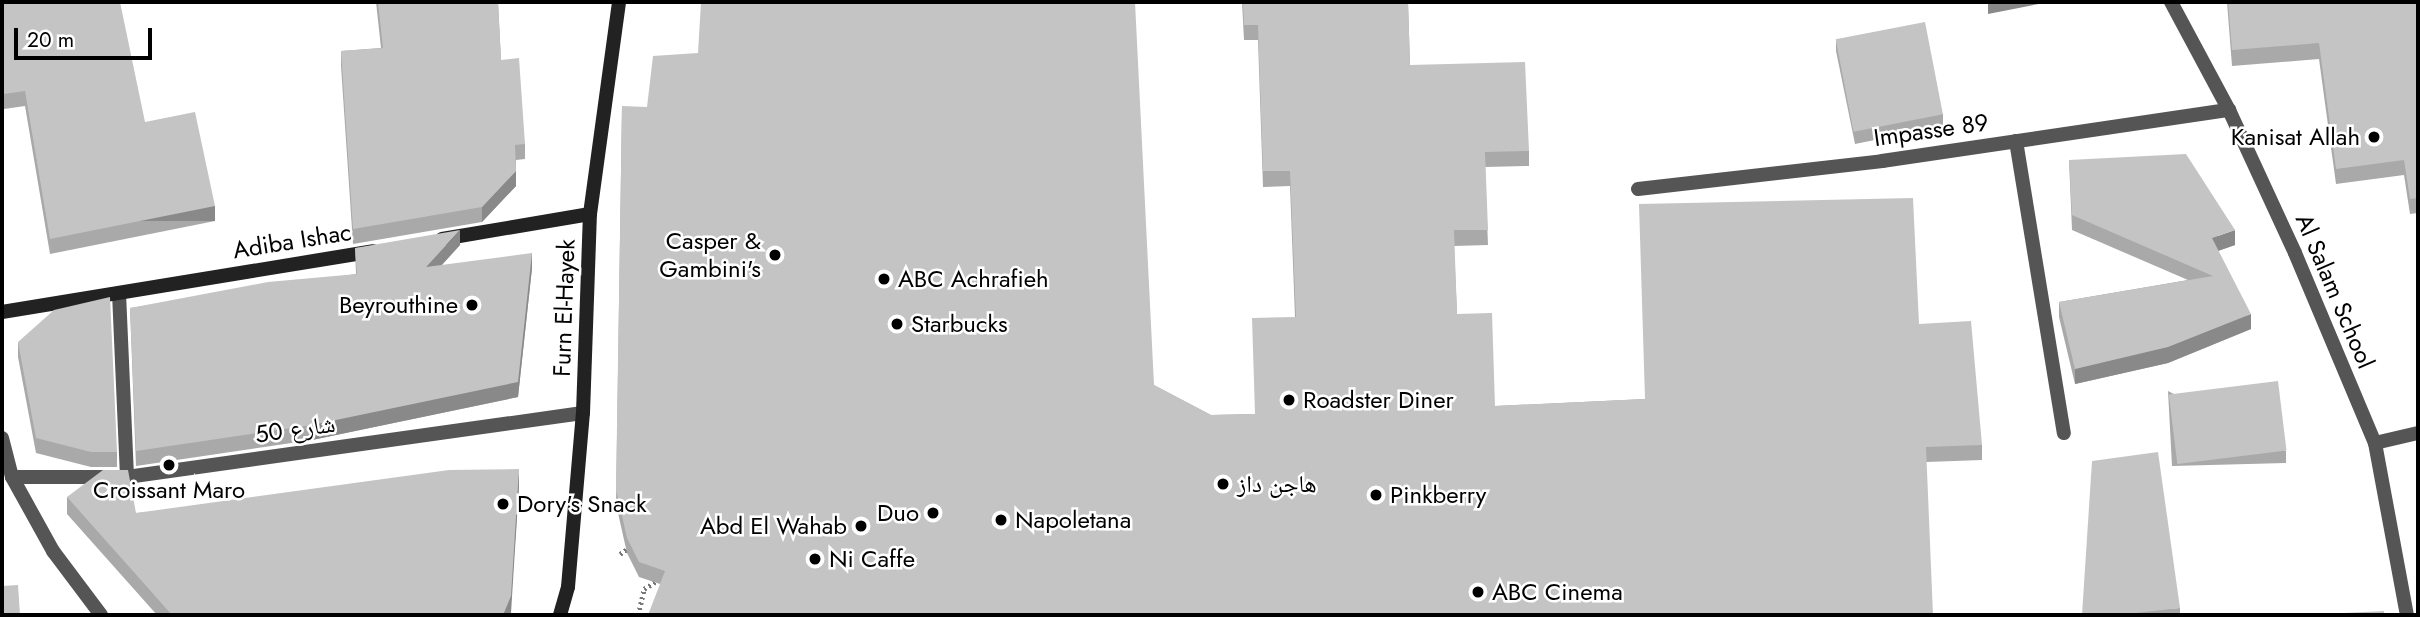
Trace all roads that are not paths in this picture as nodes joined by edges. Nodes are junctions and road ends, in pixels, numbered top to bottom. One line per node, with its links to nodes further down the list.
1 (619, 2): 6 (street, Furn El-Hayek)
2 (2171, 2): 3 (street, Al Salam School)
3 (2229, 110): 4 (street, Impasse 89); 15 (street, Al Salam School)
4 (2016, 141): 5 (street, Impasse 89); 12 (street)
5 (1638, 189)
6 (590, 214): 7 (street); 11 (street, Furn El-Hayek)
7 (429, 242)
8 (388, 248): 9 (street, Adiba Ishac)
9 (119, 293): 10 (street, Adiba Ishac); 17 (street)
10 (2, 312)
11 (583, 413): 17 (street, شارع 50); 19 (street, Furn El-Hayek)
12 (2064, 433)
13 (2418, 433): 15 (street)
14 (2, 438): 16 (street)
15 (2375, 443): 20 (street, Al Salam School)
16 (12, 477): 17 (street, شارع 50); 18 (street)
17 (127, 477)
18 (101, 615)
19 (560, 615)
20 (2407, 615)

